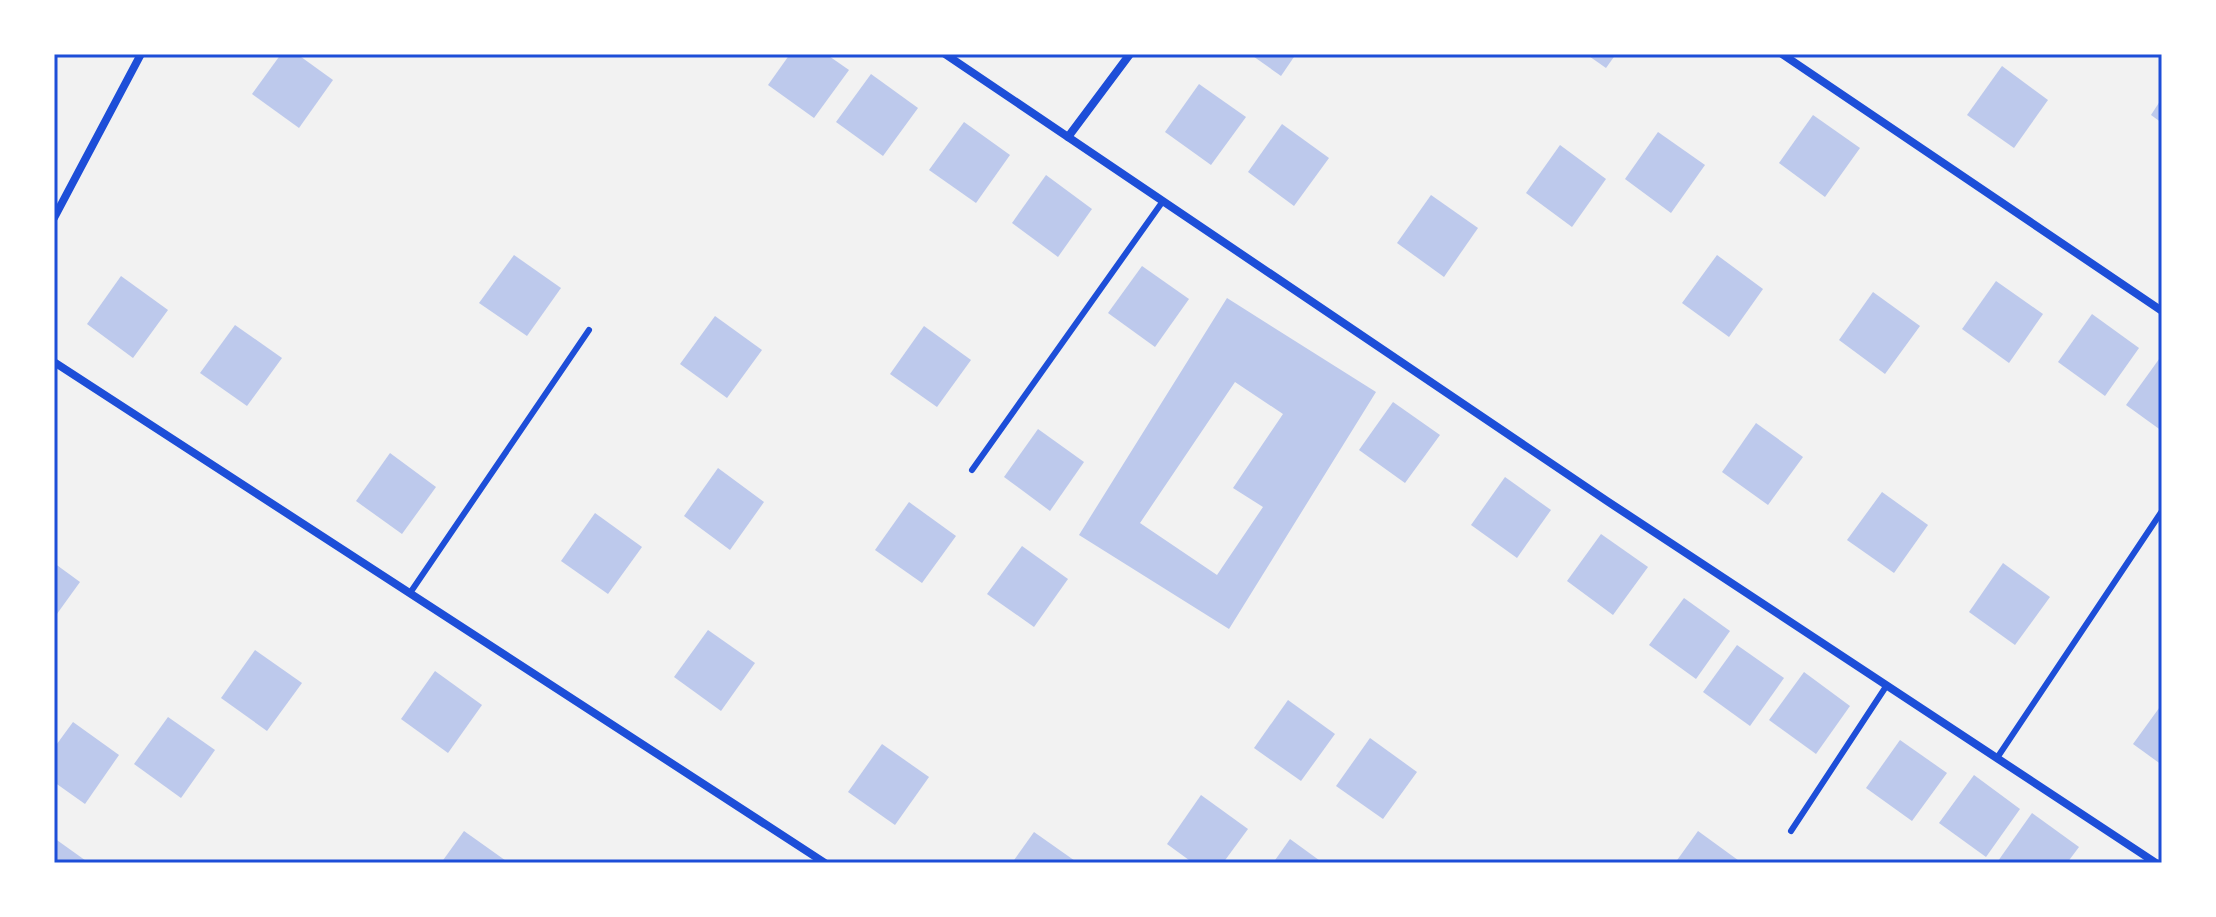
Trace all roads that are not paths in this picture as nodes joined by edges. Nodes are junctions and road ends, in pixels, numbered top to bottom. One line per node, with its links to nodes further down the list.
1 (141, 54): 7 (street)
2 (945, 54): 5 (street)
3 (1130, 54): 5 (street)
4 (1782, 54): 8 (street)
5 (1068, 137): 6 (street)
6 (1163, 201): 11 (lane); 14 (street)
7 (54, 218)
8 (2162, 311)
9 (589, 330): 13 (lane)
10 (54, 362): 13 (street)
11 (972, 470)
12 (2162, 511): 15 (lane)
13 (410, 593): 17 (street)
14 (1887, 685): 15 (street); 16 (lane)
15 (1997, 758): 18 (street)
16 (1791, 831)
17 (825, 863)
18 (2156, 863)

